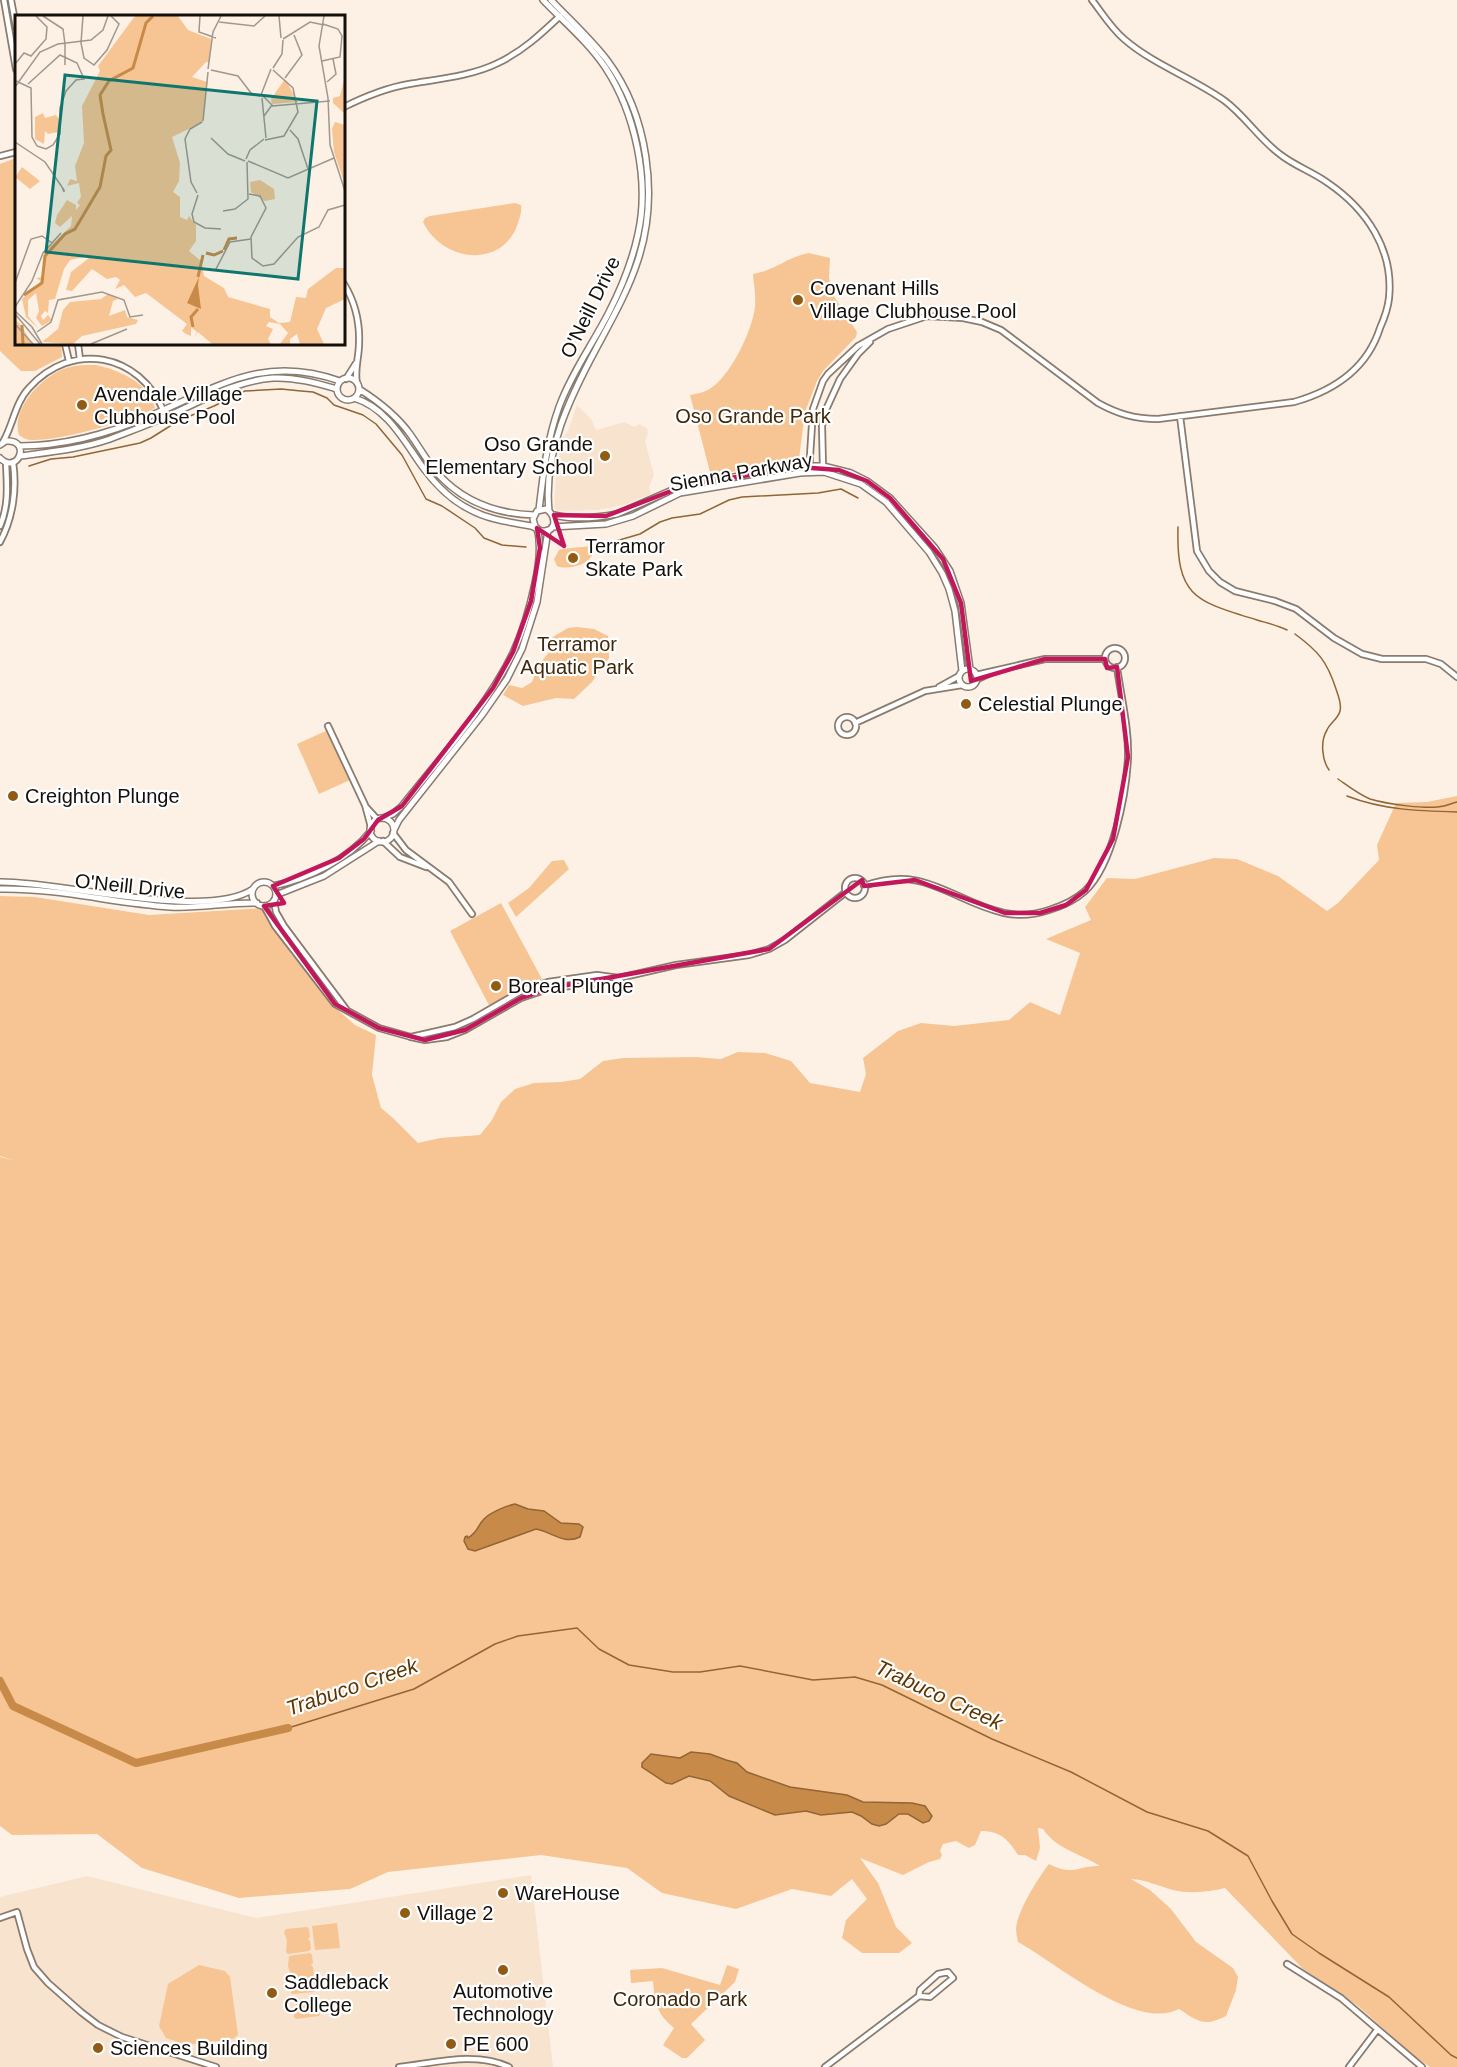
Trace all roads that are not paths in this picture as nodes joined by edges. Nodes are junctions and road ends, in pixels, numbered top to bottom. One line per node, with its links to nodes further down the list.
1 (4, 0): 8 (street)
2 (11, 0): 7 (street)
3 (543, 0): 6 (main road, O'Neill Drive)
4 (551, 0): 6 (main road, O'Neill Drive)
5 (1092, 0): 26 (street)
6 (561, 15): 9 (street); 38 (main road, O'Neill Drive); 39 (main road, O'Neill Drive)
7 (15, 22)
8 (15, 63)
9 (345, 107)
10 (15, 152): 11 (street)
11 (0, 156)
12 (345, 286): 18 (street)
13 (872, 340): 19 (street); 20 (street); 26 (street)
14 (65, 345): 17 (street)
15 (78, 345): 16 (street)
16 (80, 359): 17 (street); 25 (street)
17 (69, 361): 28 (street)
18 (357, 361): 21 (street); 22 (street)
19 (828, 374): 20 (street); 36 (street)
20 (840, 379): 37 (street)
21 (343, 380): 22 (main road); 23 (main road); 25 (main road)
22 (358, 386): 24 (main road); 35 (main road)
23 (337, 389): 24 (main road); 27 (main road)
24 (354, 398): 29 (main road)
25 (164, 410): 27 (street); 30 (main road)
26 (1180, 416): 50 (street)
27 (166, 417): 32 (main road)
28 (11, 426): 30 (street); 31 (street)
29 (404, 438): 35 (main road); 42 (main road)
30 (17, 443): 31 (main road); 32 (main road)
31 (2, 444)
32 (20, 456): 34 (main road)
33 (0, 458): 34 (main road)
34 (10, 463): 41 (street); 44 (street)
35 (430, 463): 40 (main road)
36 (809, 469): 37 (main road, Sienna Parkway); 39 (main road, Sienna Parkway); 43 (main road, Sienna Parkway)
37 (823, 469): 47 (main road, Sienna Parkway); 48 (main road, Sienna Parkway)
38 (539, 510): 39 (main road); 40 (main road)
39 (551, 513): 43 (main road, O'Neill Drive)
40 (534, 516): 42 (main road, O'Neill Drive)
41 (0, 526)
42 (536, 527): 43 (main road); 56 (main road, O'Neill Drive)
43 (550, 528): 58 (main road, O'Neill Drive)
44 (0, 542)
45 (1105, 659): 46 (street); 46 (street); 49 (street)
46 (1117, 667): 63 (street)
47 (970, 669): 48 (main road); 49 (main road)
48 (960, 674): 51 (main road, Sienna Parkway); 52 (street)
49 (976, 677): 51 (main road)
50 (1457, 677)
51 (962, 685): 52 (street)
52 (934, 689): 53 (street)
53 (855, 723)
54 (328, 726): 55 (street)
55 (364, 805): 56 (street); 57 (street)
56 (380, 819): 57 (main road, O'Neill Drive); 58 (main road)
57 (371, 829): 59 (main road); 62 (main road, O'Neill Drive)
58 (394, 832): 59 (main road, O'Neill Drive); 60 (street)
59 (381, 841): 60 (street); 67 (main road, O'Neill Drive)
60 (429, 867): 70 (street)
61 (0, 882): 64 (main road, O'Neill Drive)
62 (273, 886): 64 (main road, O'Neill Drive); 67 (main road)
63 (864, 886): 66 (street); 66 (street)
64 (253, 889): 68 (main road)
65 (0, 890): 68 (main road, O'Neill Drive)
66 (846, 892): 71 (street)
67 (275, 898): 69 (main road, O'Neill Drive); 71 (street)
68 (257, 903): 69 (main road, O'Neill Drive)
69 (264, 906): 71 (street)
70 (472, 914)
71 (346, 1009)
72 (0, 1918): 76 (street)
73 (1287, 1964): 75 (street)
74 (919, 1996): 74 (street); 79 (street)
75 (1377, 2030): 80 (street); 81 (street)
76 (216, 2067)
77 (399, 2067): 78 (street)
78 (509, 2067)
79 (825, 2067)
80 (1349, 2067)
81 (1422, 2067)

